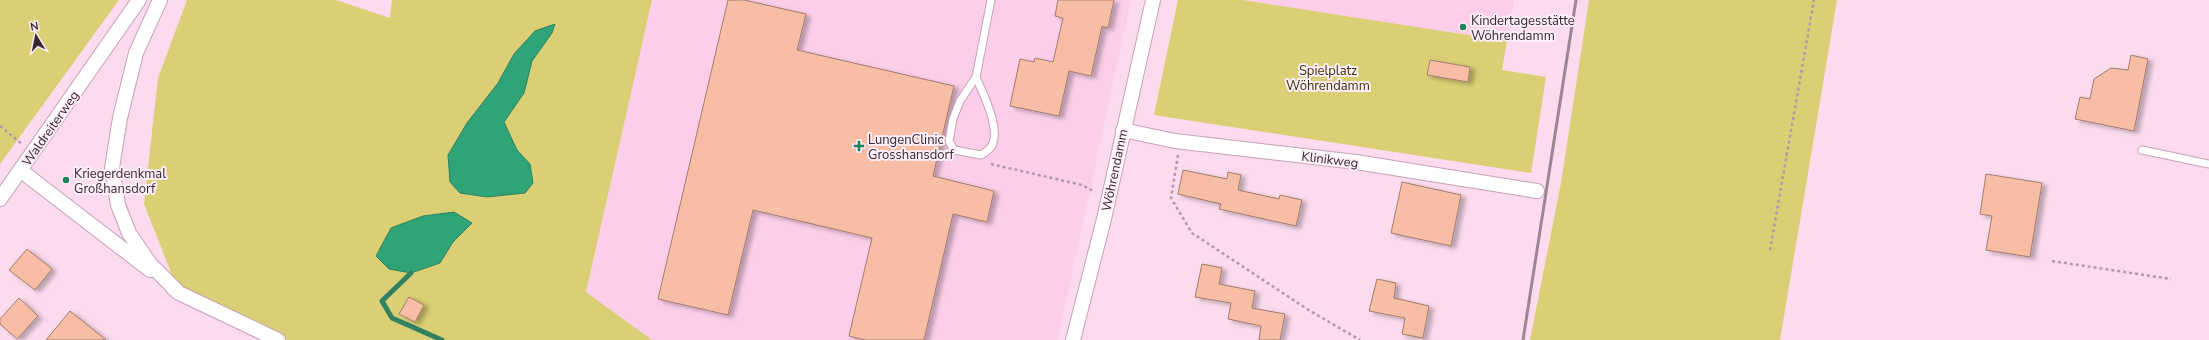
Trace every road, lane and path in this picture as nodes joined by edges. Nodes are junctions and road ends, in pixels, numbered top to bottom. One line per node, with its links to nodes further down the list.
1 (139, 0): 11 (street, Waldreiterweg)
2 (160, 0): 21 (street, Waldreiterweg)
3 (991, 0): 6 (lane)
4 (1153, 0): 8 (street, Wöhrendamm)
5 (1814, 0): 18 (path)
6 (976, 77): 6 (lane)
7 (0, 126): 11 (path)
8 (1123, 130): 9 (street, Klinikweg); 17 (street, Wöhrendamm)
9 (1180, 141): 15 (street, Klinikweg); 24 (path)
10 (2142, 150): 13 (lane)
11 (33, 153): 14 (street, Waldreiterweg)
12 (984, 162): 17 (path)
13 (2209, 164)
14 (20, 170): 16 (street); 21 (street, Waldreiterweg)
15 (1536, 191)
16 (0, 199)
17 (1108, 199): 23 (street, Wöhrendamm)
18 (1770, 250)
19 (2052, 261): 20 (path)
20 (2171, 279)
21 (179, 293): 22 (street, Waldreiterweg)
22 (278, 340)
23 (1073, 340)
24 (1360, 340)

